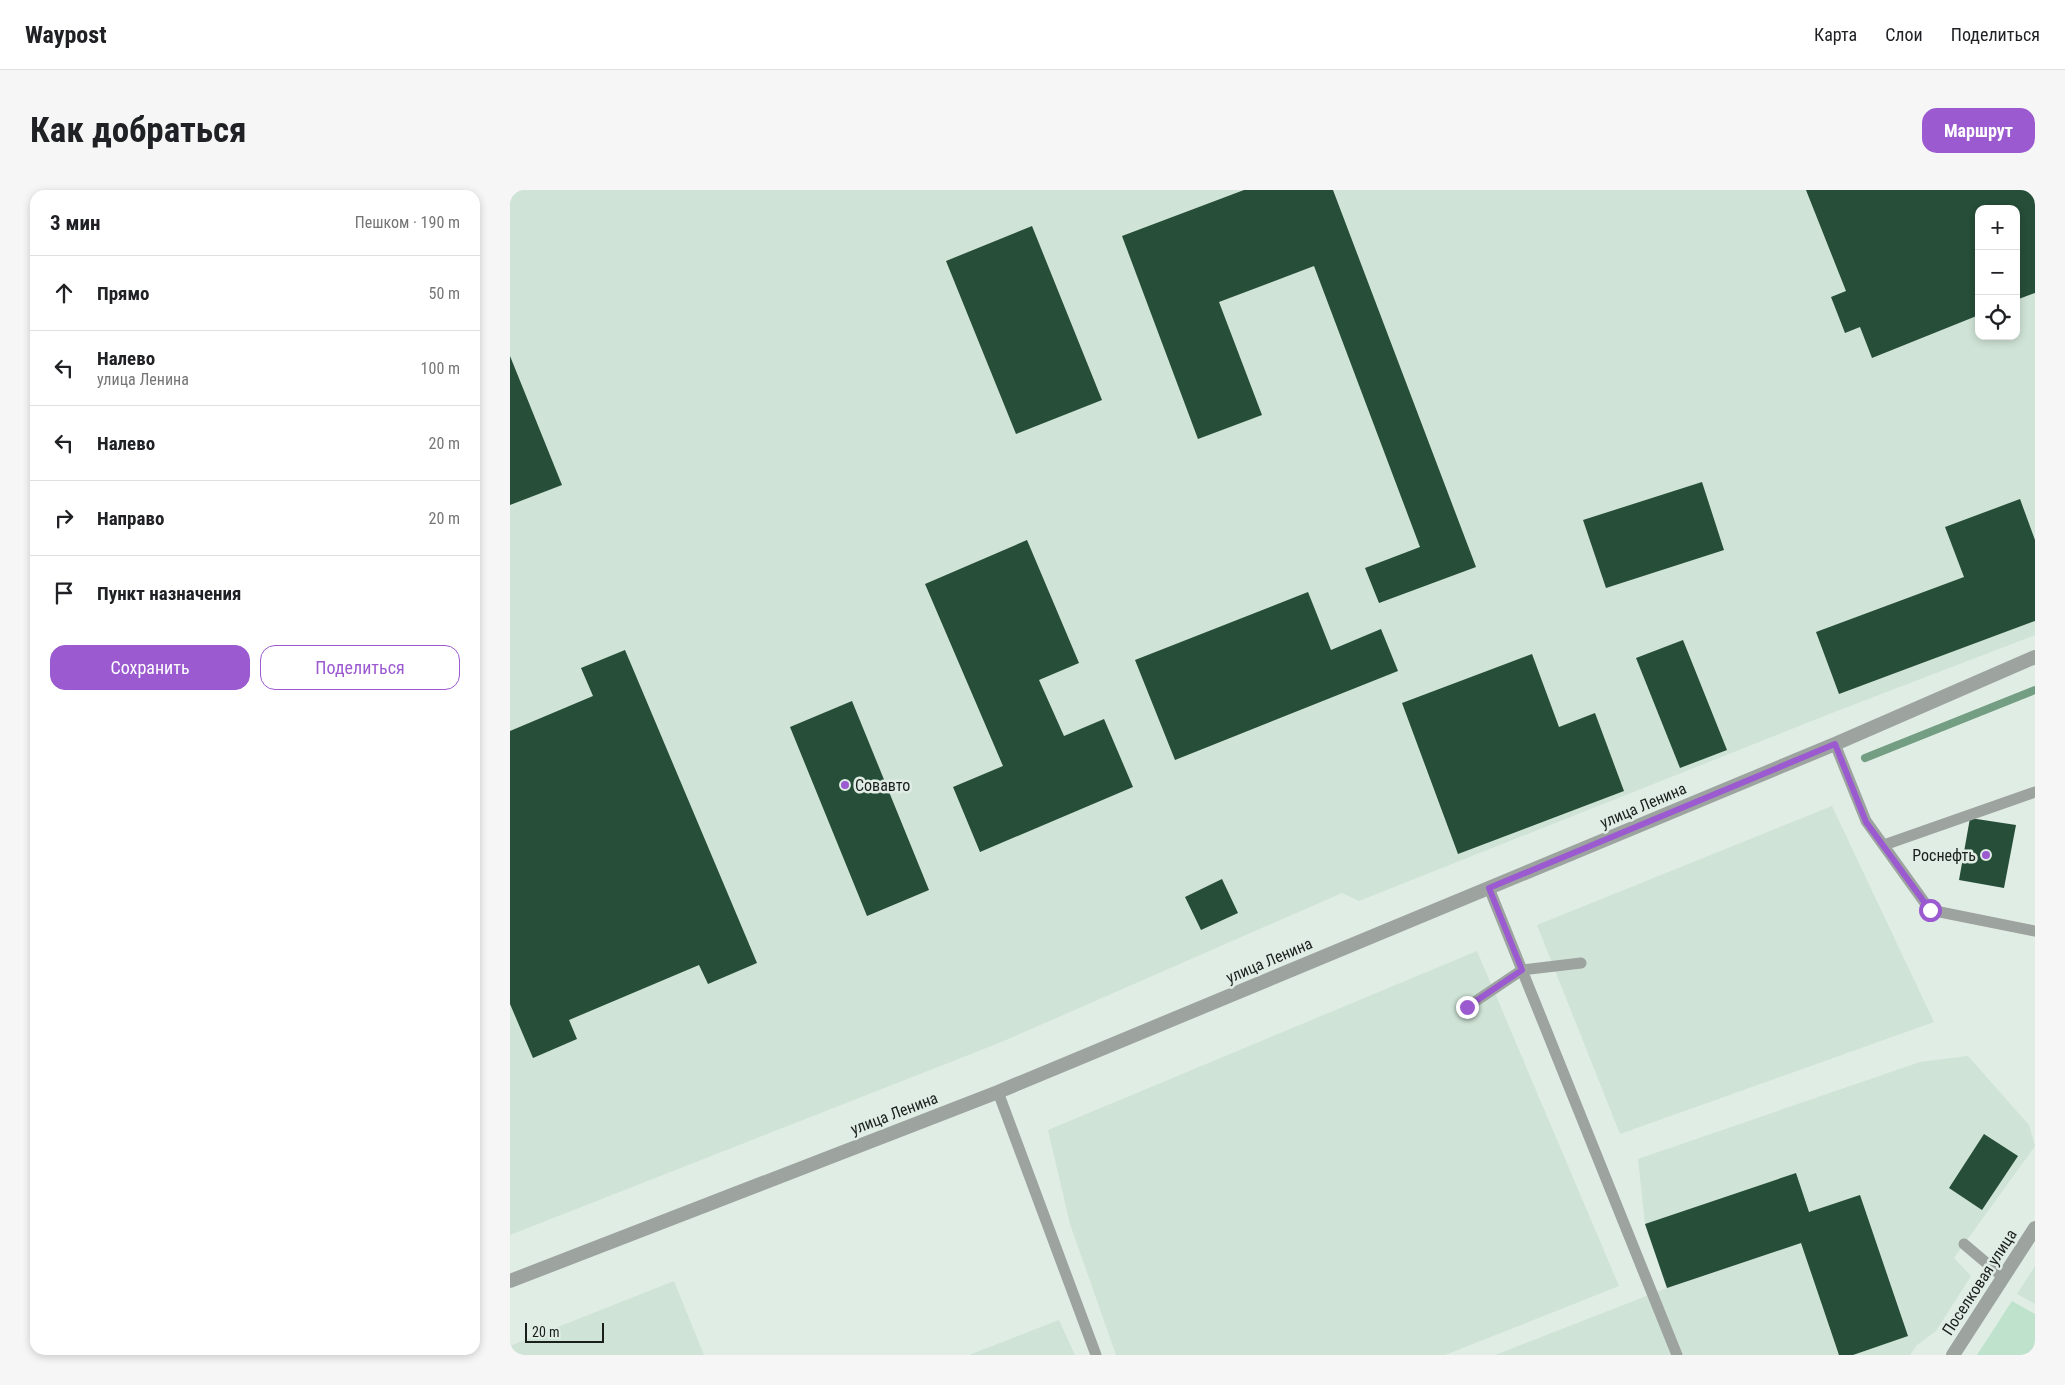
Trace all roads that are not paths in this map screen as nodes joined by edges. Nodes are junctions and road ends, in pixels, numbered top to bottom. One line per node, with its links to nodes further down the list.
1 (2035, 657): 2 (street, улица Ленина)
2 (1835, 744): 4 (lane); 5 (street, улица Ленина)
3 (2035, 792): 4 (lane)
4 (1884, 846): 6 (lane)
5 (1489, 888): 8 (lane); 10 (street, улица Ленина)
6 (2035, 931)
7 (1581, 963): 8 (lane)
8 (1522, 970): 9 (lane); 16 (lane)
9 (1467, 1007)
10 (998, 1092): 14 (street, улица Ленина); 15 (lane)
11 (2035, 1228): 13 (street, Поселковая улица)
12 (1964, 1244): 13 (lane)
13 (2003, 1277): 17 (street, Поселковая улица)
14 (510, 1281)
15 (1096, 1355)
16 (1677, 1355)
17 (1953, 1355)

